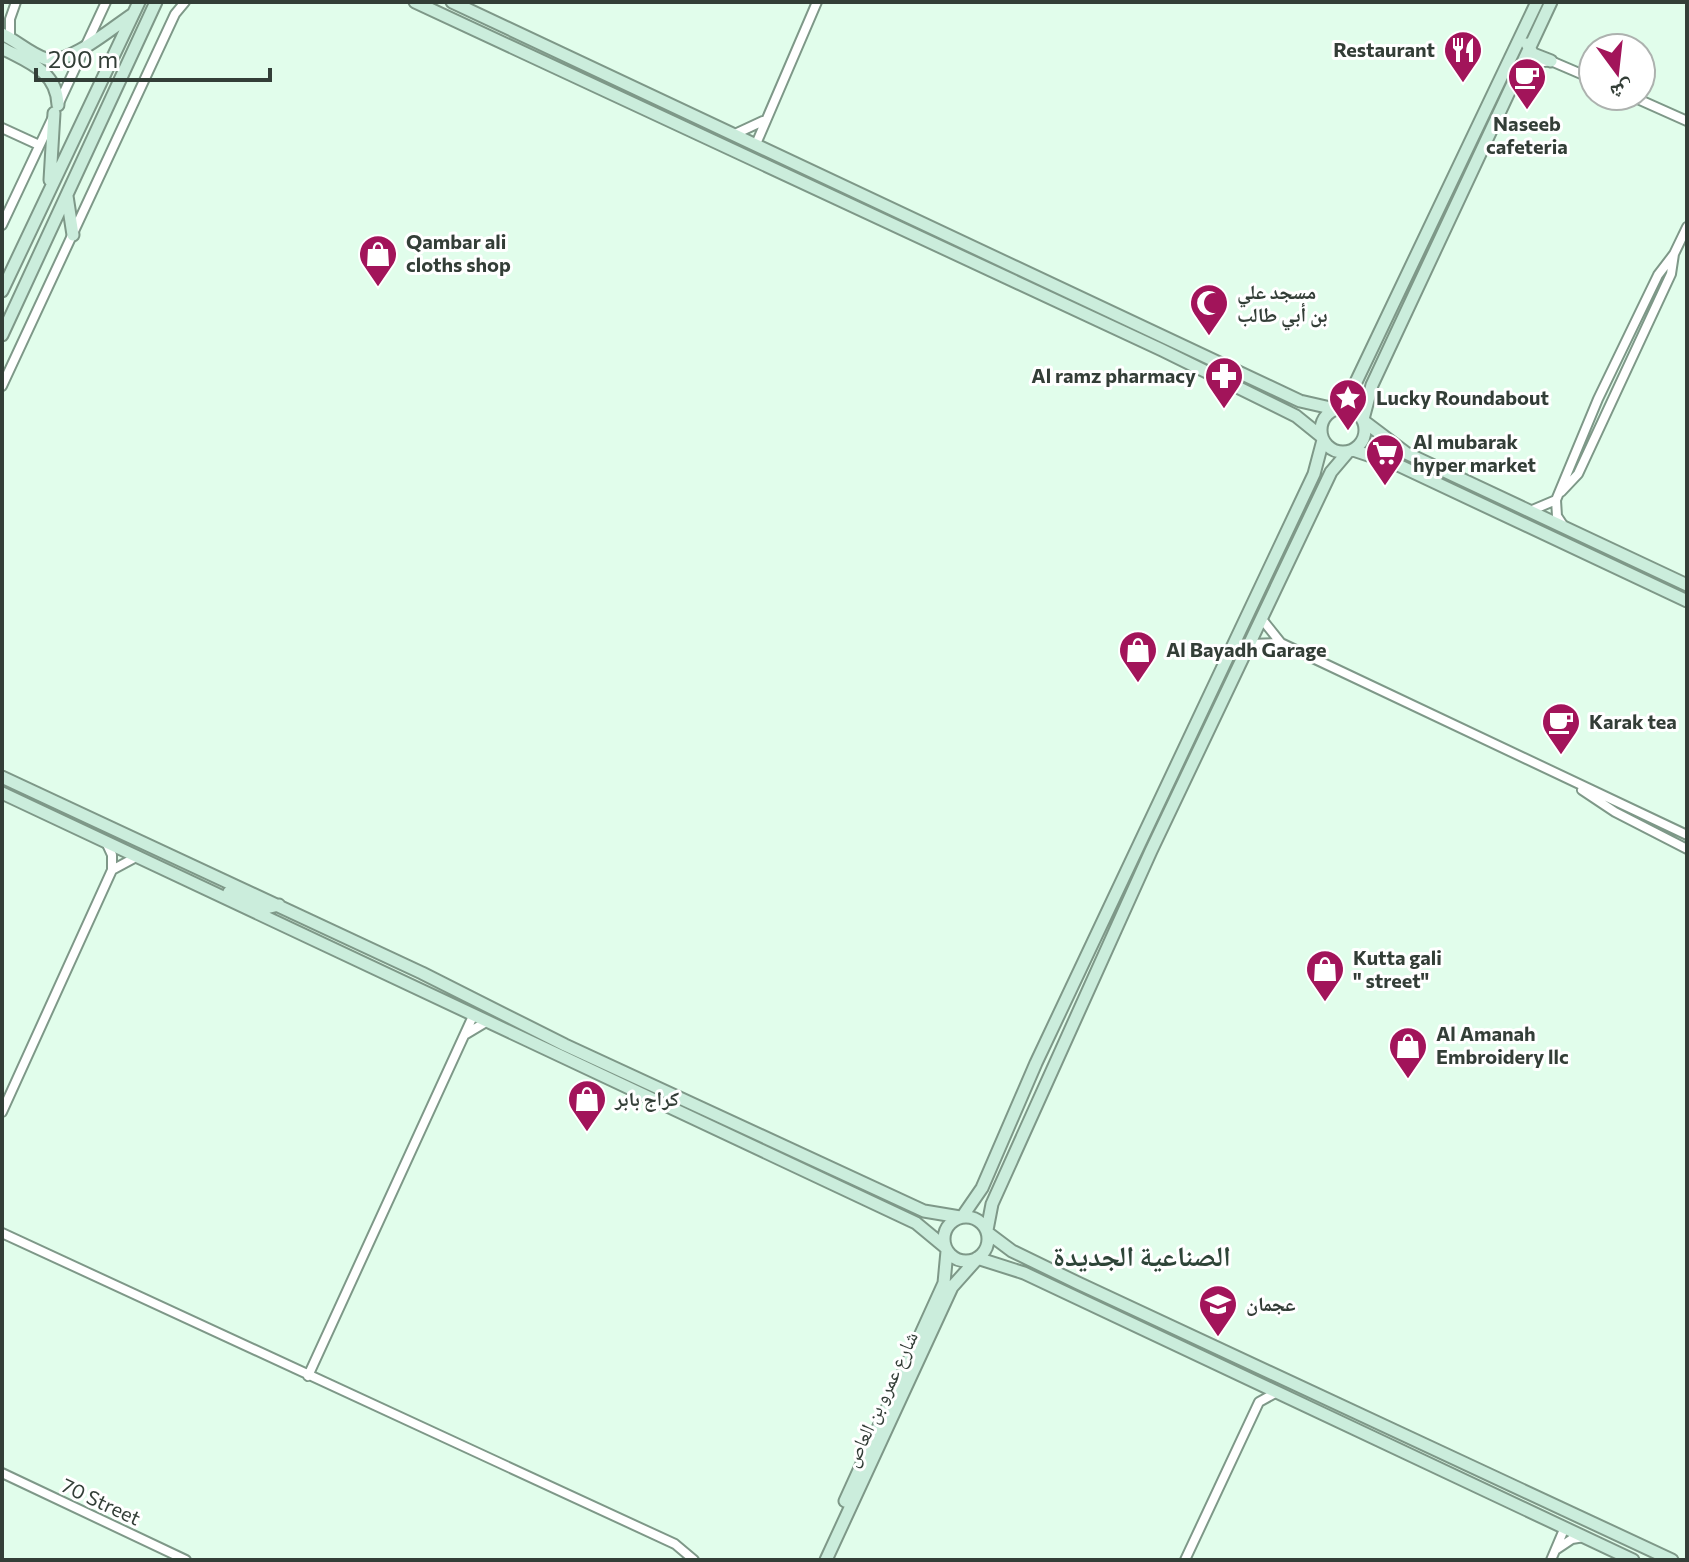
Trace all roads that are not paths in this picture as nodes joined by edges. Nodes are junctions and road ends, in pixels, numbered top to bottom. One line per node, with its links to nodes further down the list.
1 (16, 2): 13 (street)
2 (106, 2): 14 (street)
3 (156, 2): 33 (main road)
4 (185, 2): 36 (street)
5 (415, 2): 27 (main road)
6 (452, 2): 26 (main road)
7 (817, 2): 23 (street)
8 (1537, 2): 11 (main road)
9 (1551, 2): 12 (main road)
10 (136, 8): 14 (main road); 32 (main road)
11 (1525, 27): 15 (main road); 41 (main road)
12 (1536, 36): 15 (main road); 17 (street)
13 (5, 40): 16 (main road); 20 (main road)
14 (87, 44): 16 (main road); 22 (street)
15 (1529, 51): 17 (main road); 18 (main road)
16 (51, 60): 20 (main road)
17 (1551, 61): 18 (street); 19 (street)
18 (1522, 65): 42 (main road)
19 (1577, 72)
20 (46, 73): 22 (main road)
21 (1657, 108): 24 (street)
22 (56, 109): 29 (street); 32 (main road)
23 (763, 121): 26 (street); 28 (street)
24 (1687, 121)
25 (2, 128): 29 (street)
26 (734, 134): 28 (main road)
27 (716, 140): 28 (main road); 30 (main road)
28 (756, 144): 31 (main road)
29 (39, 145): 34 (street)
30 (765, 164): 31 (main road); 43 (main road)
31 (798, 166): 41 (main road)
32 (49, 189): 38 (main road)
33 (67, 195): 36 (main road); 39 (main road)
34 (2, 225)
35 (1687, 227): 37 (street)
36 (73, 235): 40 (street)
37 (1674, 254): 45 (street); 45 (street)
38 (2, 291)
39 (2, 335)
40 (2, 386)
41 (1336, 409): 42 (main road); 43 (main road)
42 (1364, 421): 44 (main road); 46 (main road)
43 (1322, 438): 44 (main road); 53 (main road)
44 (1351, 451): 49 (main road); 50 (main road)
45 (1558, 496): 46 (street); 47 (street)
46 (1529, 511): 47 (main road)
47 (1566, 528): 48 (main road)
48 (1687, 585)
49 (1687, 601)
50 (1261, 618): 51 (street); 52 (main road)
51 (1281, 643): 52 (street); 55 (street)
52 (1249, 644): 57 (main road)
53 (1180, 760): 57 (main road); 58 (main road)
54 (2, 777): 66 (main road)
55 (1573, 782): 59 (street); 61 (street)
56 (2, 793): 60 (main road)
57 (1180, 793): 62 (main road)
58 (1149, 822): 62 (main road); 72 (main road)
59 (1687, 835)
60 (106, 842): 63 (main road); 64 (street)
61 (1687, 849)
62 (1151, 851): 73 (main road)
63 (138, 856): 64 (street); 65 (main road)
64 (112, 870): 71 (street)
65 (180, 877): 66 (main road); 67 (main road)
66 (279, 905): 69 (main road)
67 (473, 1016): 68 (main road); 69 (main road); 70 (street)
68 (486, 1022): 70 (street); 75 (main road)
69 (523, 1024): 72 (main road)
70 (466, 1034): 77 (street)
71 (2, 1112)
72 (961, 1217): 73 (main road); 75 (main road)
73 (988, 1232): 76 (main road); 82 (main road)
74 (2, 1233): 77 (street)
75 (946, 1249): 76 (main road); 90 (main road, شارع عمرو بن العاص)
76 (977, 1259): 78 (main road); 91 (main road, شارع عمرو بن العاص)
77 (308, 1376): 89 (street)
78 (1253, 1379): 79 (main road); 80 (street)
79 (1279, 1391): 80 (street); 81 (main road)
80 (1259, 1402): 92 (street)
81 (1321, 1413): 82 (main road); 84 (main road)
82 (1383, 1425): 86 (main road)
83 (2, 1473): 88 (street, 70 Street)
84 (1565, 1527): 85 (main road); 86 (main road); 87 (street)
85 (1585, 1537): 87 (street); 94 (main road)
86 (1637, 1543): 95 (main road)
87 (1556, 1550): 93 (street)
88 (186, 1560)
89 (694, 1560)
90 (819, 1560)
91 (826, 1560)
92 (1185, 1560)
93 (1551, 1560)
94 (1633, 1560)
95 (1672, 1560)

